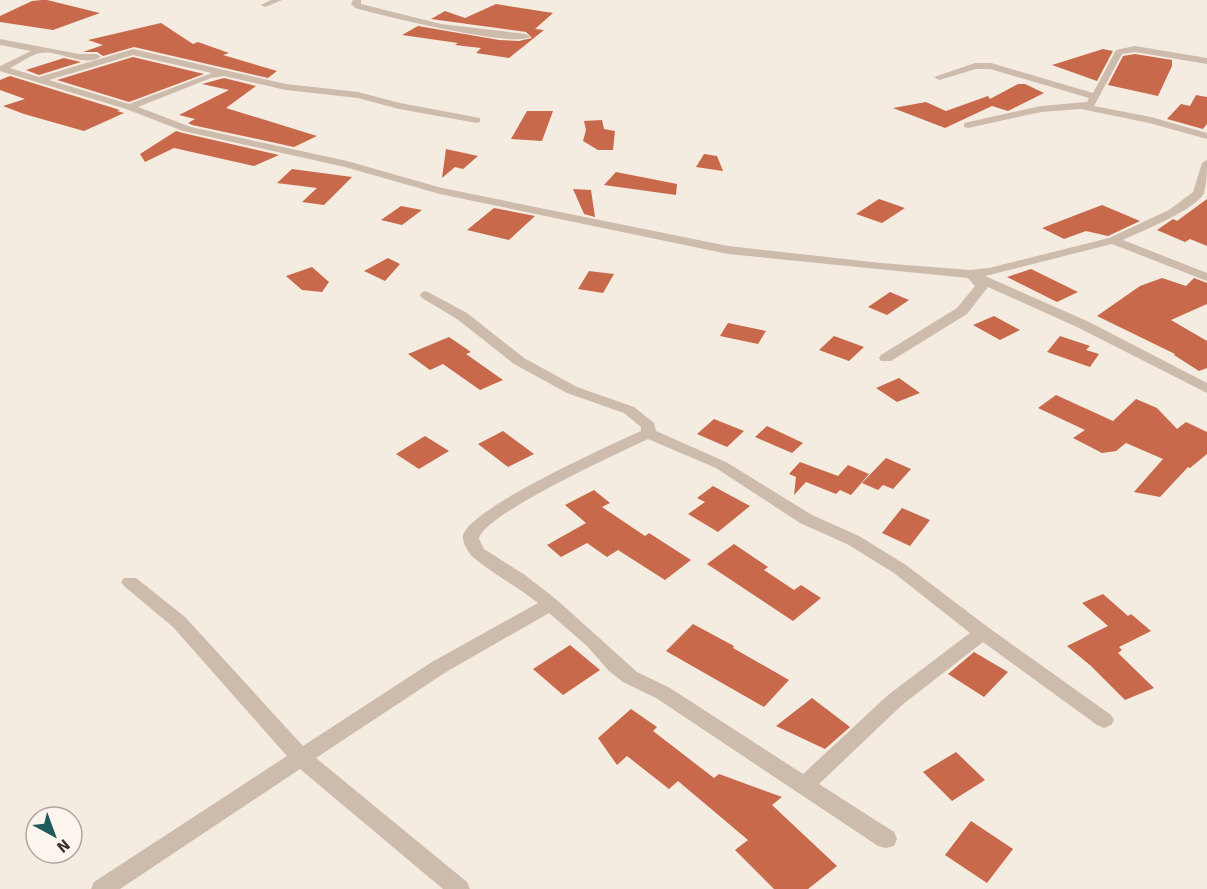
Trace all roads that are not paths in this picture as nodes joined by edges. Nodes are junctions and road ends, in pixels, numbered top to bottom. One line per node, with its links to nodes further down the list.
1 (278, 0): 3 (street)
2 (357, 0): 4 (street)
3 (265, 5)
4 (526, 37)
5 (0, 42): 6 (street)
6 (39, 50): 7 (street); 11 (street)
7 (113, 56): 9 (street); 11 (street)
8 (1207, 61): 12 (street)
9 (228, 73): 13 (street); 14 (street)
10 (939, 77): 12 (street)
11 (36, 81): 13 (street)
12 (1089, 102): 15 (street); 16 (street)
13 (129, 107): 20 (street)
14 (477, 120)
15 (968, 125)
16 (1207, 136)
17 (1207, 163): 18 (street)
18 (1203, 195): 19 (street)
19 (1113, 240): 20 (street); 21 (street)
20 (970, 274): 23 (street); 24 (street)
21 (1207, 277)
22 (426, 295): 25 (street)
23 (886, 358)
24 (1207, 389)
25 (648, 433): 27 (street); 28 (street)
26 (130, 582): 30 (street)
27 (551, 604): 30 (street); 31 (street)
28 (983, 633): 29 (street); 31 (street)
29 (1104, 720)
30 (300, 757): 33 (street); 34 (street)
31 (804, 785): 32 (street)
32 (886, 839)
33 (102, 889)
34 (459, 889)

